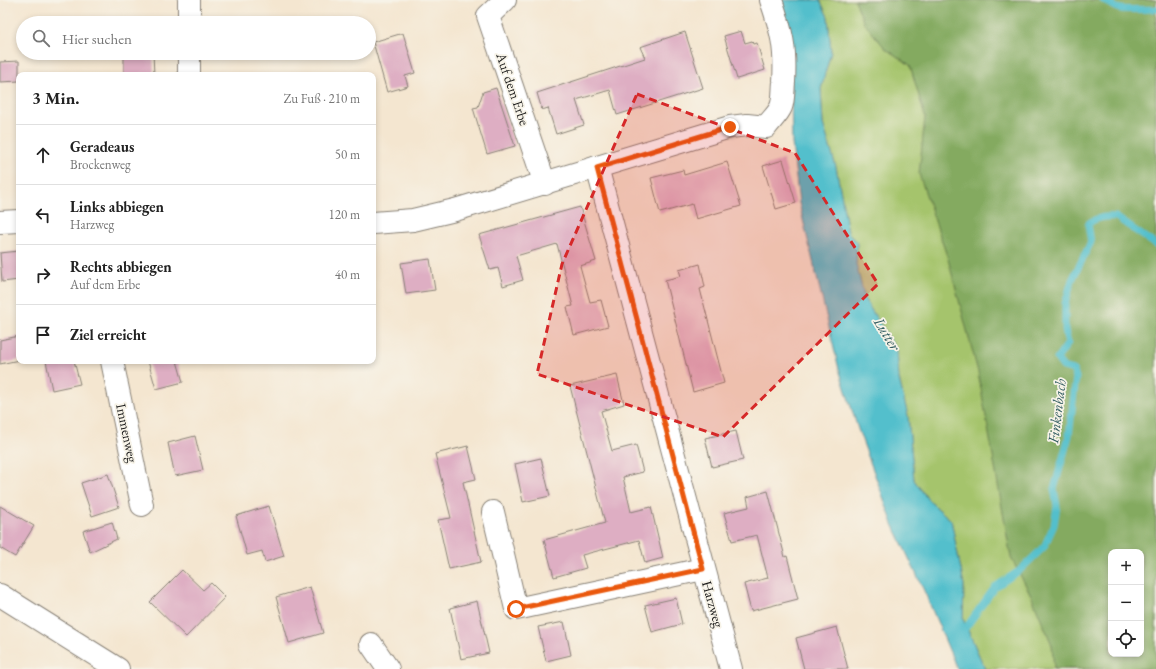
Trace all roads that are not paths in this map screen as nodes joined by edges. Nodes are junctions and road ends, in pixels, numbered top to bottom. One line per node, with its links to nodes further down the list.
1 (189, 0): 4 (street)
2 (505, 0): 8 (street, Auf dem Erbe)
3 (771, 0): 7 (street)
4 (189, 16)
5 (189, 60): 6 (street)
6 (189, 72)
7 (597, 168): 8 (street); 15 (street, Harzweg)
8 (545, 184): 11 (street)
9 (16, 221): 10 (street)
10 (0, 222)
11 (376, 223)
12 (113, 364): 13 (street, Immenweg)
13 (142, 505)
14 (493, 512): 15 (street)
15 (703, 569): 20 (street, Harzweg)
16 (0, 595): 18 (street)
17 (371, 644): 19 (street)
18 (118, 669)
19 (388, 669)
20 (731, 669)

